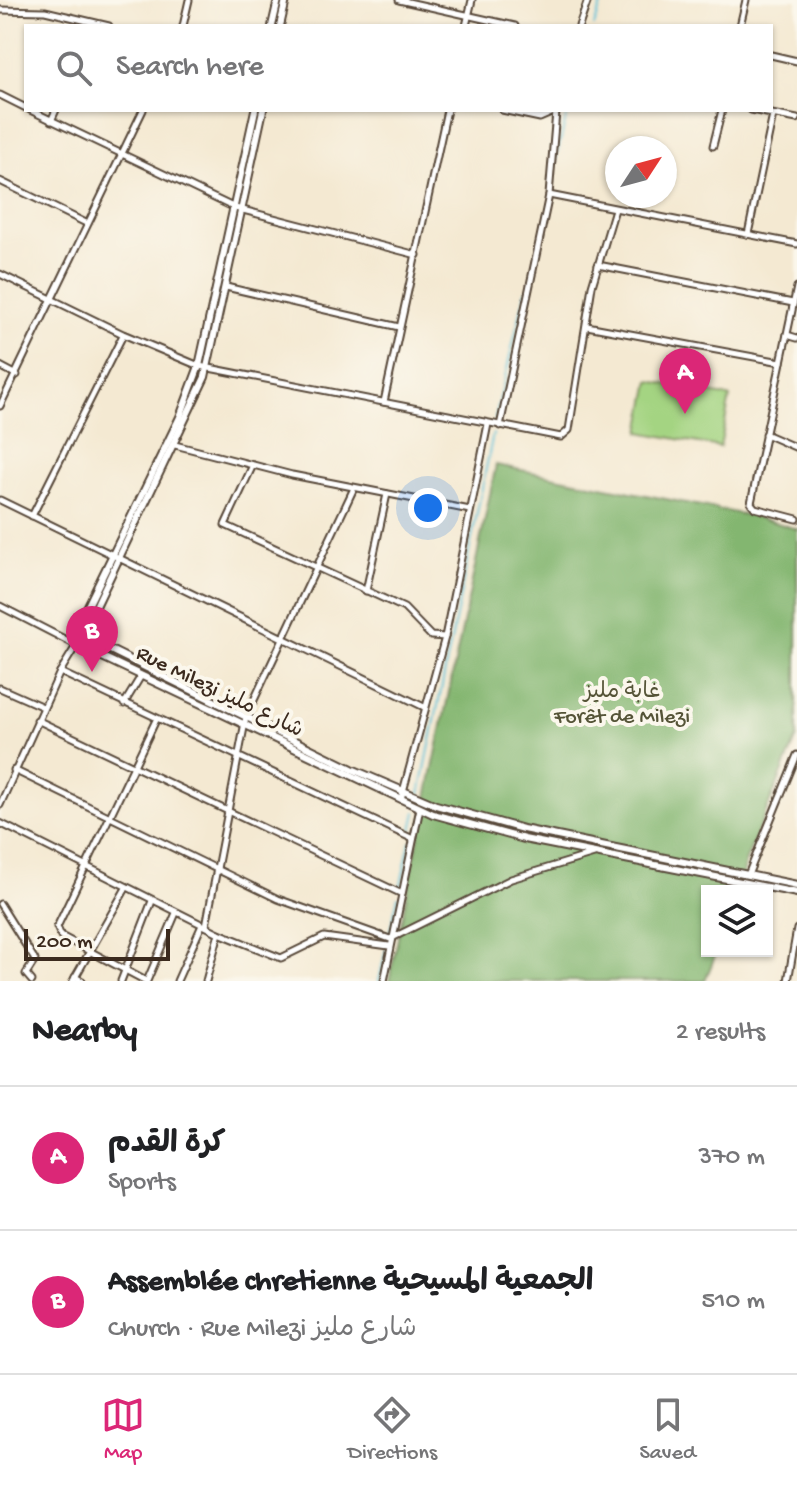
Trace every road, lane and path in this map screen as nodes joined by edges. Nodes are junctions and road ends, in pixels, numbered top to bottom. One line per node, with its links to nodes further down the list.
1 (189, 0): 11 (street)
2 (278, 0): 12 (street)
3 (286, 0): 13 (street)
4 (399, 0): 9 (street)
5 (472, 0): 9 (street)
6 (588, 0): 16 (street)
7 (746, 0): 17 (street)
8 (0, 10): 10 (street)
9 (468, 15): 14 (street); 15 (street)
10 (90, 24)
11 (183, 24)
12 (272, 24)
13 (280, 24)
14 (466, 24)
15 (497, 24)
16 (580, 24)
17 (740, 24)
18 (773, 55): 19 (street)
19 (797, 61)
20 (0, 95): 21 (street)
21 (24, 107)
22 (34, 112): 35 (street)
23 (55, 112): 35 (street)
24 (142, 112): 37 (street)
25 (255, 112): 40 (street)
26 (262, 112): 40 (street)
27 (447, 112): 45 (street)
28 (512, 112): 29 (street)
29 (554, 112)
30 (556, 112): 39 (street)
31 (722, 112): 36 (street)
32 (760, 112): 33 (street)
33 (773, 115): 34 (street); 43 (street)
34 (797, 119)
35 (51, 121): 37 (street)
36 (713, 146)
37 (122, 153): 40 (street); 42 (street)
38 (0, 181): 42 (street)
39 (549, 195): 41 (street); 65 (street)
40 (238, 209): 45 (street); 48 (street); 59 (street)
41 (615, 209): 43 (street); 46 (street)
42 (86, 223): 50 (street)
43 (748, 234): 44 (street)
44 (797, 244)
45 (417, 255): 53 (street)
46 (598, 265): 51 (street); 52 (street)
47 (0, 274): 50 (street)
48 (226, 287): 53 (street); 60 (street)
49 (797, 287): 51 (street)
50 (51, 300): 54 (street); 61 (street)
51 (793, 303): 55 (street)
52 (587, 326): 57 (street); 65 (street)
53 (399, 327): 62 (street)
54 (123, 334): 59 (street); 74 (street)
55 (787, 335): 56 (street); 57 (street)
56 (797, 338)
57 (781, 362): 66 (street)
58 (0, 366): 61 (street)
59 (199, 366): 60 (street); 76 (street)
60 (208, 366): 62 (street); 67 (street)
61 (17, 375): 63 (street)
62 (384, 402): 64 (street)
63 (0, 406)
64 (488, 424): 65 (street); 73 (street)
65 (500, 426)
66 (765, 434): 68 (street); 75 (street)
67 (175, 445): 69 (street); 76 (street)
68 (797, 448)
69 (253, 465): 70 (street); 77 (street)
70 (354, 488): 71 (street); 77 (street)
71 (387, 494): 73 (street); 78 (street)
72 (0, 500): 74 (street)
73 (470, 510): 80 (street)
74 (32, 516): 76 (street)
75 (797, 519)
76 (116, 559): 81 (street); 82 (street); 83 (street)
77 (317, 568): 78 (street); 82 (street)
78 (366, 591): 80 (street)
79 (0, 606): 83 (street)
80 (445, 637): 89 (street)
81 (86, 638): 83 (street); 92 (street, Rue Milezi شارع مليز)
82 (282, 638): 89 (street); 92 (street)
83 (76, 643): 84 (street); 85 (street, Rue Milezi شارع مليز)
84 (60, 672): 87 (street); 88 (street)
85 (141, 676): 87 (street); 92 (street, Rue Milezi شارع مليز)
86 (0, 688): 88 (street)
87 (124, 704): 91 (street)
88 (43, 707): 90 (street)
89 (424, 707): 98 (street)
90 (37, 720): 95 (street); 96 (street)
91 (156, 720): 94 (street); 95 (street)
92 (244, 721): 94 (street); 98 (street, Rue Milezi شارع مليز)
93 (797, 755): 108 (street)
94 (236, 758): 101 (street); 104 (street)
95 (133, 768): 101 (street); 102 (street)
96 (14, 770): 97 (street); 102 (street)
97 (3, 786): 99 (street)
98 (402, 796): 100 (street, Rue Milezi شارع مليز); 108 (street, Rue Milezi شارع مليز)
99 (0, 805)
100 (420, 808): 104 (street); 105 (street, Rue Milezi شارع مليز)
101 (226, 812): 107 (street); 111 (street)
102 (109, 817): 106 (street); 107 (street)
103 (0, 823): 106 (street)
104 (413, 839): 111 (street)
105 (596, 853): 112 (street, Rue Milezi شارع مليز); 119 (street)
106 (85, 868): 110 (street); 120 (street)
107 (215, 869): 116 (street); 119 (street)
108 (748, 875): 109 (street, Rue Milezi شارع مليز)
109 (797, 885)
110 (126, 888): 113 (street); 120 (street)
111 (400, 893): 119 (street)
112 (797, 893)
113 (152, 901): 115 (street); 121 (street)
114 (0, 904): 123 (street)
115 (176, 913): 116 (street); 126 (street)
116 (204, 925): 118 (street); 127 (street)
117 (797, 929): 130 (street)
118 (219, 933): 119 (street); 128 (street)
119 (390, 942): 129 (street)
120 (90, 953): 121 (street); 122 (street)
121 (125, 971): 125 (street); 126 (street)
122 (74, 979): 124 (street)
123 (32, 981)
124 (82, 981)
125 (121, 981)
126 (147, 981)
127 (177, 981)
128 (206, 981)
129 (384, 981)
130 (788, 981)

